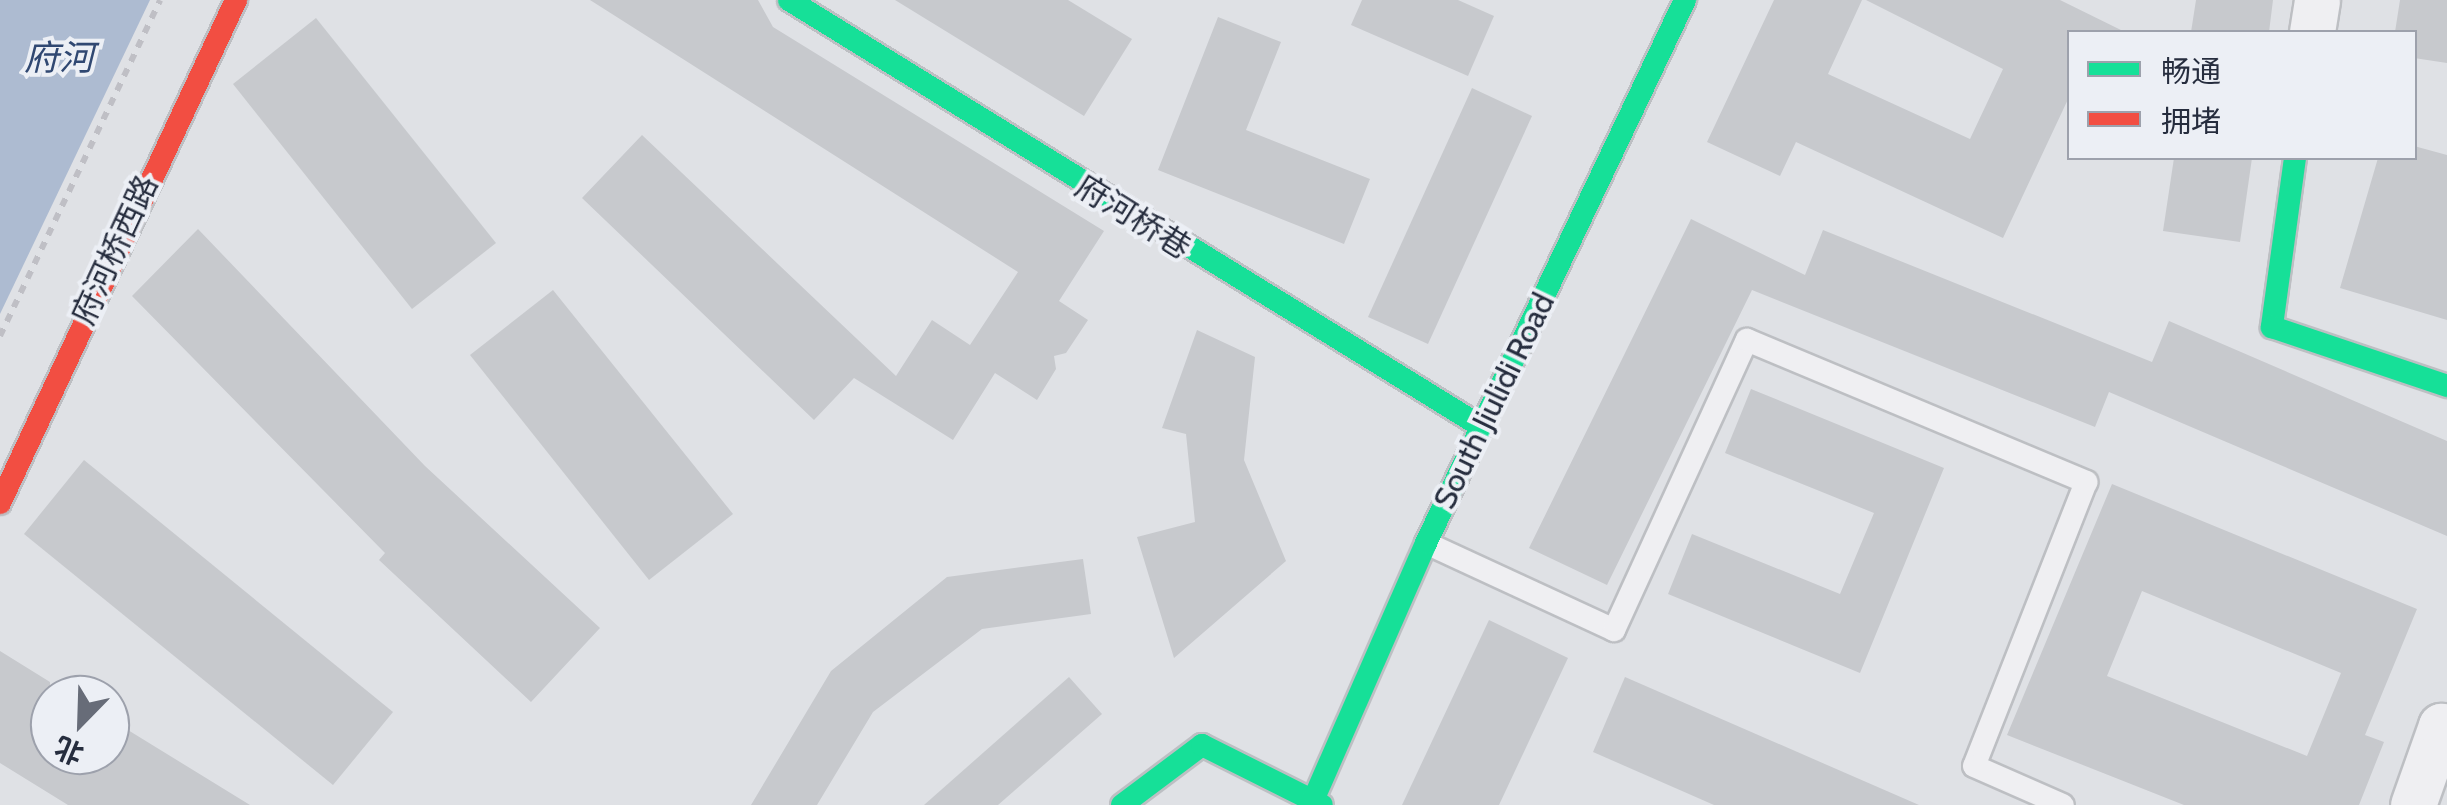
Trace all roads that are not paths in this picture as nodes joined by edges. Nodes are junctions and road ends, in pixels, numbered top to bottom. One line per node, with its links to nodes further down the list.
1 (236, 0): 9 (street, 府河桥西路)
2 (789, 0): 8 (street, 府河桥巷)
3 (1686, 0): 8 (street, South Jiulidi Road)
4 (2317, 0): 5 (street)
5 (2312, 30)
6 (2295, 160): 7 (street)
7 (2447, 386)
8 (1482, 427): 10 (street, South Jiulidi Road)
9 (0, 503)
10 (1426, 543): 12 (street, South Jiulidi Road); 14 (lane)
11 (2447, 728): 15 (street)
12 (1315, 804): 13 (street)
13 (1122, 805)
14 (2063, 805)
15 (2413, 805)

